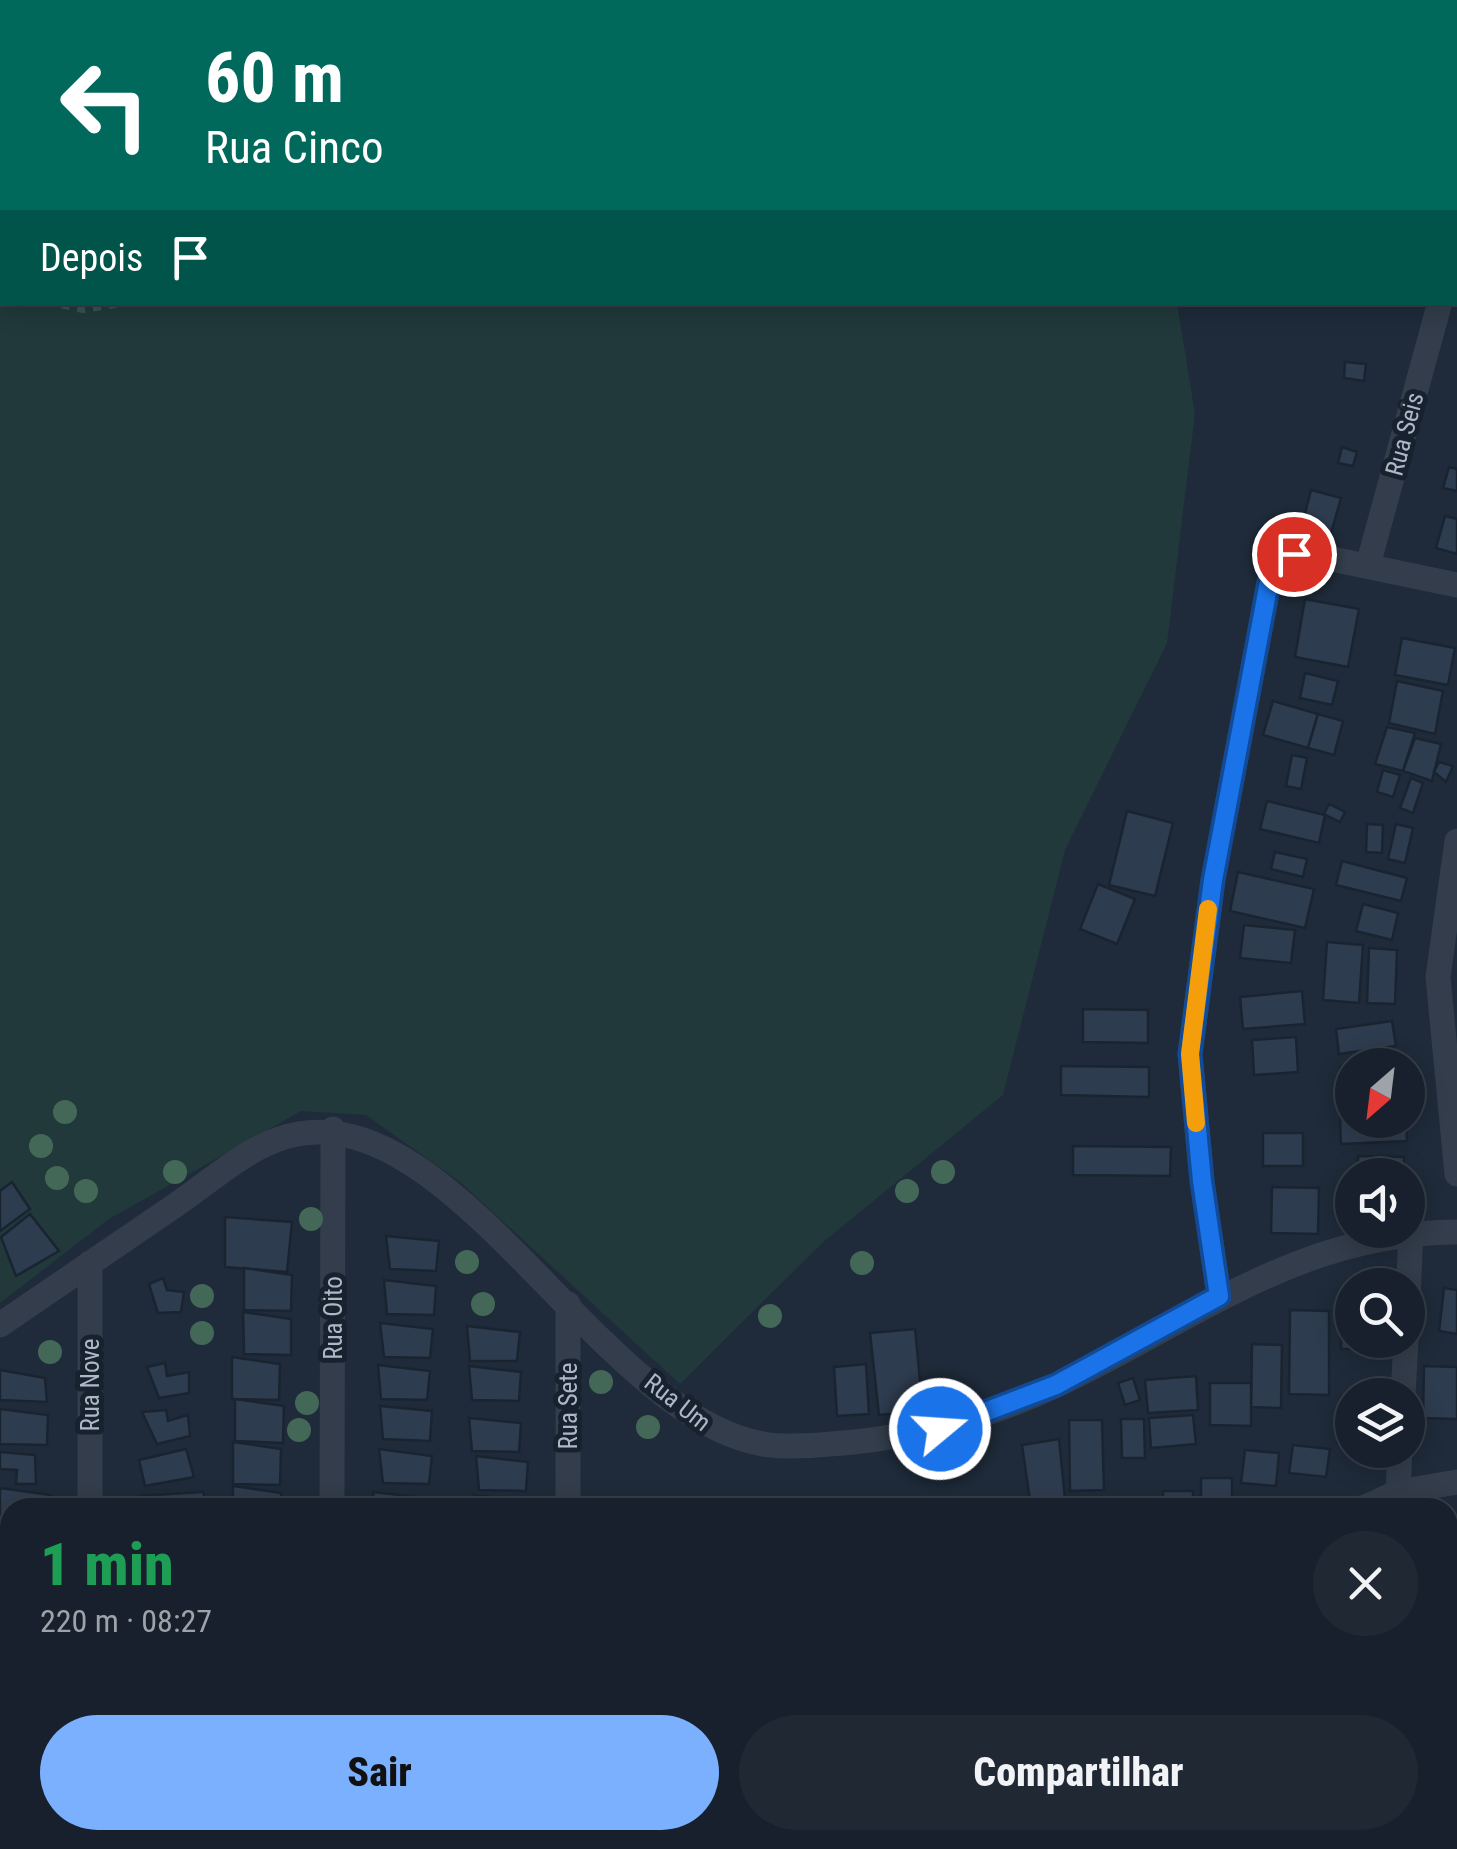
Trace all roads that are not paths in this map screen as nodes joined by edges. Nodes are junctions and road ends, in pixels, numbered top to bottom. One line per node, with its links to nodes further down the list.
1 (1439, 305): 2 (street, Rua Seis)
2 (1368, 565): 3 (street); 11 (street)
3 (1457, 585)
4 (1457, 841): 6 (street)
5 (334, 1130): 10 (street, Rua Um); 12 (street, Rua Um); 18 (street, Rua Oito)
6 (1457, 1174)
7 (1425, 1232): 8 (street, Rua Um)
8 (1457, 1232)
9 (1341, 1248): 11 (street, Rua Um)
10 (90, 1263): 13 (street, Rua Um); 17 (street, Rua Nove)
11 (1219, 1296): 12 (street, Rua Um)
12 (568, 1304): 19 (street, Rua Sete)
13 (0, 1325)
14 (1399, 1468): 16 (street)
15 (1457, 1482): 16 (street)
16 (1398, 1492): 20 (street)
17 (90, 1498)
18 (332, 1498)
19 (568, 1498)
20 (1385, 1498)

